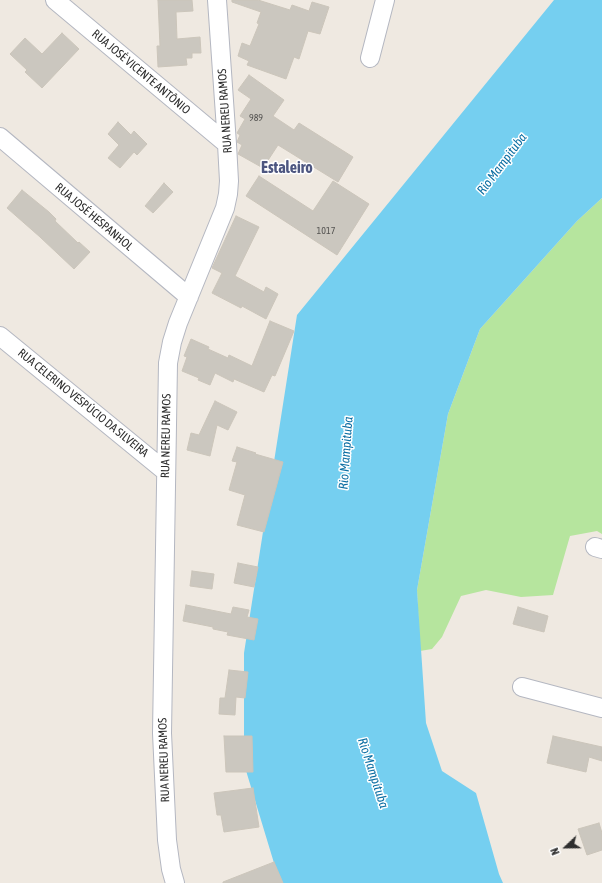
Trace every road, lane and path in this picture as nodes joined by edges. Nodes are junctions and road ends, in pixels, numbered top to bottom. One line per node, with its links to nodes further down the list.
1 (55, 0): 6 (street, RUA JOSÉ VICENTE ANTÔNIO)
2 (216, 0): 6 (street, RUA NEREU RAMOS)
3 (385, 0): 4 (street)
4 (370, 58)
5 (0, 137): 7 (street, RUA JOSÉ HESPANHOL)
6 (227, 144): 7 (street, RUA NEREU RAMOS)
7 (189, 296): 9 (street, RUA NEREU RAMOS)
8 (0, 336): 9 (street, RUA CELERINO VESPÚCIO DA SILVEIRA)
9 (165, 471): 12 (street, RUA NEREU RAMOS)
10 (522, 687): 11 (street)
11 (602, 708)
12 (175, 883)

